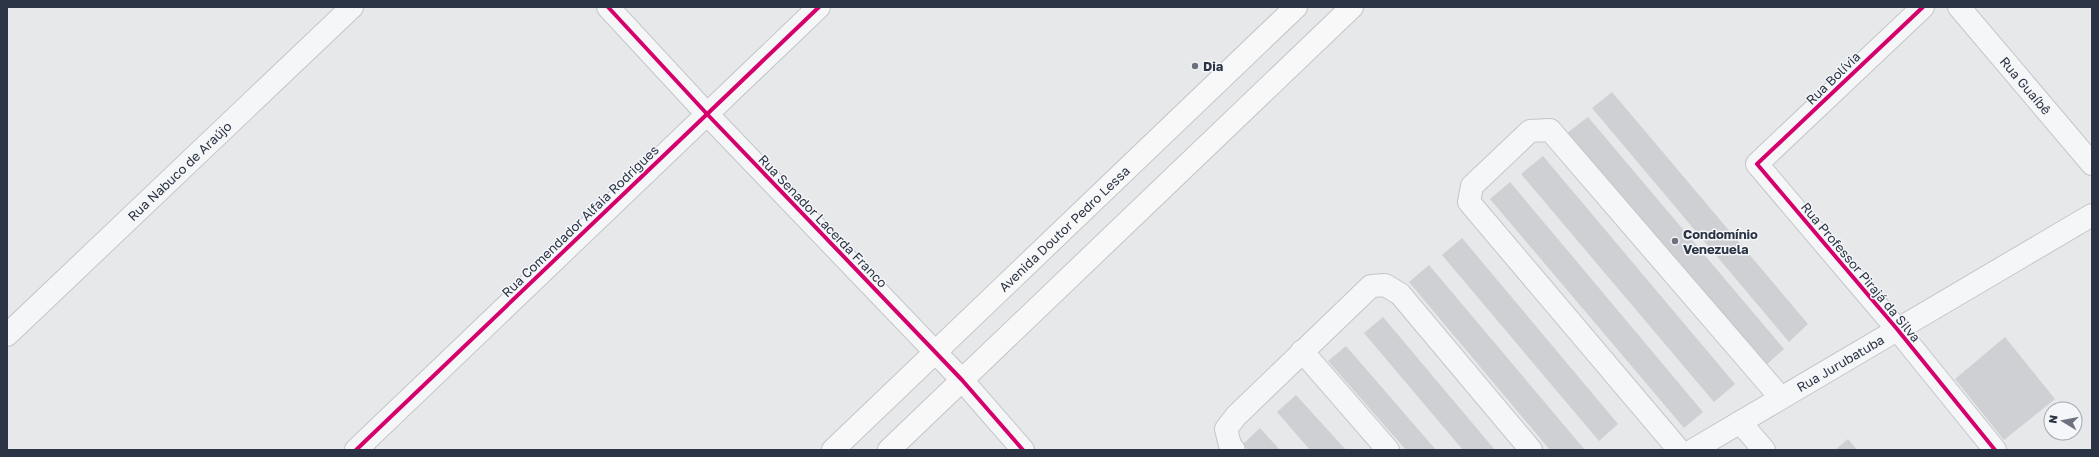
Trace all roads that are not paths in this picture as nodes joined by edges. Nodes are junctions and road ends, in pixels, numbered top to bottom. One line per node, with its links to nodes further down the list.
1 (352, 7): 13 (street, Rua Nabuco de Araújo)
2 (608, 7): 8 (street, Rua Senador Lacerda Franco)
3 (819, 7): 8 (street, Rua Comendador Alfaia Rodrigues)
4 (1296, 7): 15 (main road, Avenida Doutor Pedro Lessa)
5 (1352, 7): 16 (main road)
6 (1923, 7): 9 (street, Rua Bolívia)
7 (1959, 7): 10 (street, Rua Guaíbê)
8 (707, 114): 15 (street, Rua Senador Lacerda Franco); 19 (street, Rua Comendador Alfaia Rodrigues)
9 (1757, 164): 12 (street, Rua Professor Pirajá da Silva)
10 (2092, 164)
11 (2092, 215): 12 (street, Rua Jurubatuba)
12 (1897, 329): 17 (street, Rua Jurubatuba); 29 (street, Rua Professor Pirajá da Silva)
13 (7, 335)
14 (1302, 351): 23 (street); 24 (street); 25 (street)
15 (935, 352): 16 (street, Rua Senador Lacerda Franco); 20 (main road, Avenida Doutor Pedro Lessa)
16 (962, 380): 21 (main road); 22 (street, Rua Senador Lacerda Franco)
17 (1781, 398): 18 (street, Rua Jurubatuba); 26 (street)
18 (1740, 422): 27 (street, Rua Jurubatuba); 28 (street)
19 (356, 450)
20 (832, 450)
21 (889, 450)
22 (1023, 450)
23 (1234, 450)
24 (1388, 450)
25 (1532, 450)
26 (1679, 450)
27 (1692, 450)
28 (1764, 450)
29 (1995, 450)

